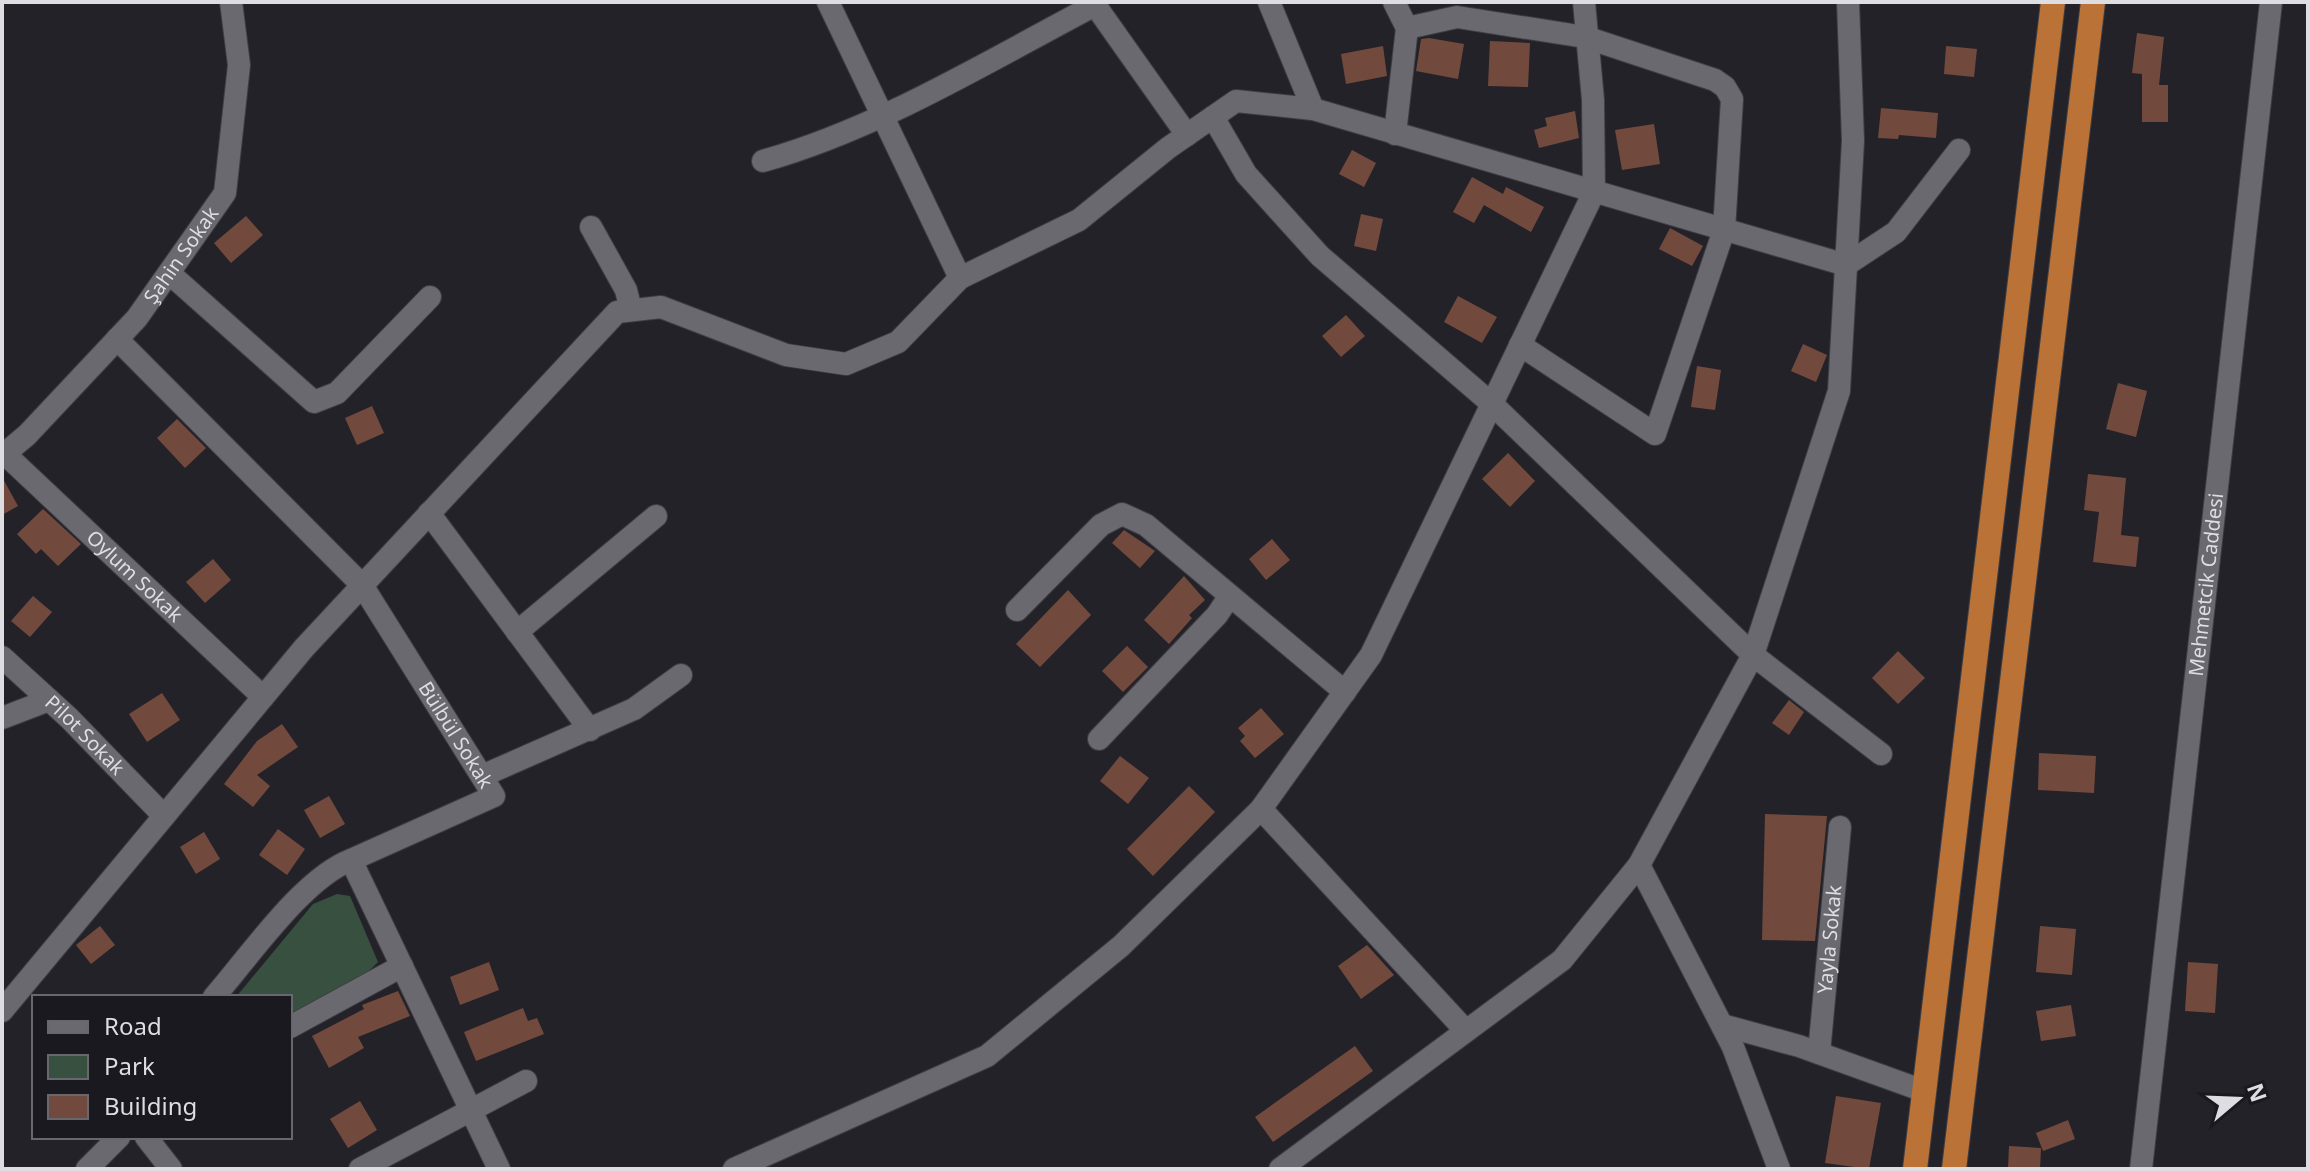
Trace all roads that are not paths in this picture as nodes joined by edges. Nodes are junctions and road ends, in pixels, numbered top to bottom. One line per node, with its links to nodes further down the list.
1 (231, 2): 24 (street, Şahin Sokak)
2 (828, 2): 14 (street)
3 (1269, 2): 13 (street)
4 (1394, 2): 11 (street)
5 (1584, 2): 12 (street)
6 (1848, 2): 23 (street)
7 (2053, 2): 63 (highway)
8 (2093, 2): 76 (highway)
9 (2271, 2): 77 (street, Mehmetcik Caddesi)
10 (1094, 4): 14 (street); 17 (street)
11 (1407, 28): 12 (street); 16 (street)
12 (1585, 37): 20 (street); 22 (street)
13 (1313, 109): 15 (street); 16 (street)
14 (884, 114): 19 (street); 25 (street)
15 (1213, 117): 17 (street); 30 (street)
16 (1395, 134): 20 (street)
17 (1187, 135): 25 (street)
18 (1959, 150): 23 (street)
19 (763, 161)
20 (1594, 192): 22 (street); 29 (street)
21 (591, 227): 27 (street)
22 (1724, 230): 23 (street); 29 (street)
23 (1846, 265): 38 (street)
24 (169, 273): 26 (street); 28 (street, Şahin Sokak)
25 (960, 278): 27 (street)
26 (430, 297)
27 (631, 310): 32 (street)
28 (117, 339): 31 (street, Şahin Sokak); 34 (street, Bülbül Sokak)
29 (1520, 345): 30 (street)
30 (1492, 404): 38 (street); 41 (street)
31 (3, 455): 42 (street, Oylum Sokak)
32 (429, 513): 34 (street); 37 (street)
33 (656, 516): 37 (street)
34 (362, 585): 42 (street); 48 (street, Bülbül Sokak)
35 (1229, 597): 36 (street); 41 (street); 46 (street)
36 (1017, 610)
37 (517, 632): 45 (street)
38 (1753, 655): 47 (street); 53 (street)
39 (2, 657): 43 (street, Pilot Sokak)
40 (681, 675): 45 (street)
41 (1345, 692): 49 (street)
42 (263, 697): 50 (street)
43 (49, 700): 44 (street); 50 (street, Pilot Sokak)
44 (2, 718)
45 (590, 730): 48 (street)
46 (1099, 739)
47 (1881, 754)
48 (482, 776): 52 (street, Bülbül Sokak)
49 (1261, 809): 60 (street); 67 (street)
50 (164, 816): 55 (street)
51 (1840, 827): 61 (street, Yayla Sokak)
52 (351, 860): 54 (street); 56 (street)
53 (1639, 865): 58 (street); 60 (street)
54 (402, 966): 59 (street); 64 (street)
55 (30, 990): 57 (street)
56 (216, 995)
57 (2, 1011)
58 (1722, 1025): 61 (street); 74 (street)
59 (292, 1026)
60 (1466, 1031): 73 (street)
61 (1819, 1053): 63 (street)
62 (526, 1081): 64 (street)
63 (1924, 1091): 75 (highway)
64 (470, 1107): 70 (street); 71 (street)
65 (117, 1139): 68 (street)
66 (148, 1139): 69 (street)
67 (765, 1163): 72 (street)
68 (87, 1169)
69 (171, 1169)
70 (360, 1169)
71 (499, 1169)
72 (734, 1169)
73 (1280, 1169)
74 (1779, 1169)
75 (1915, 1169)
76 (1954, 1169)
77 (2141, 1169)

